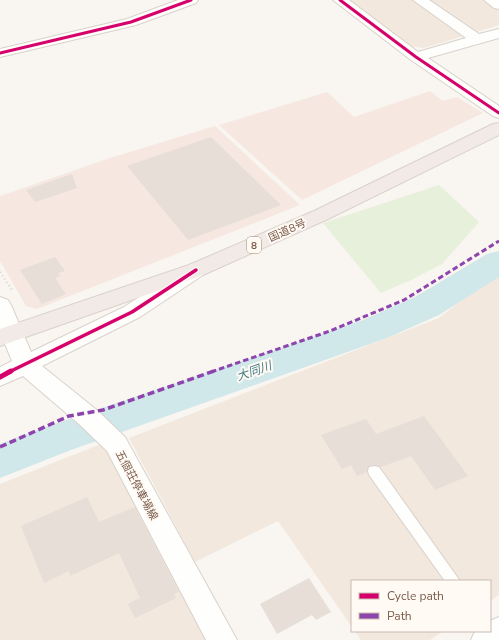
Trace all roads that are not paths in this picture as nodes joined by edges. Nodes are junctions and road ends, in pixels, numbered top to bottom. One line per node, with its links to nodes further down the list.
1 (191, 0): 8 (street)
2 (340, 0): 9 (street)
3 (420, 0): 7 (street)
4 (492, 0): 5 (street)
5 (499, 5)
6 (499, 33): 7 (street)
7 (477, 39): 9 (street)
8 (0, 53)
9 (416, 57): 10 (street)
10 (499, 113)
11 (499, 128): 12 (highway, 国道8号 / 8)
12 (196, 270): 14 (highway, 国道8号 / 8); 15 (main road)
13 (8, 300): 14 (main road, 五個荘停車場線)
14 (6, 335): 15 (main road, 五個荘停車場線)
15 (25, 365): 16 (main road); 19 (main road, 五個荘停車場線)
16 (0, 377)
17 (374, 471): 18 (lane)
18 (452, 580)
19 (222, 640)

